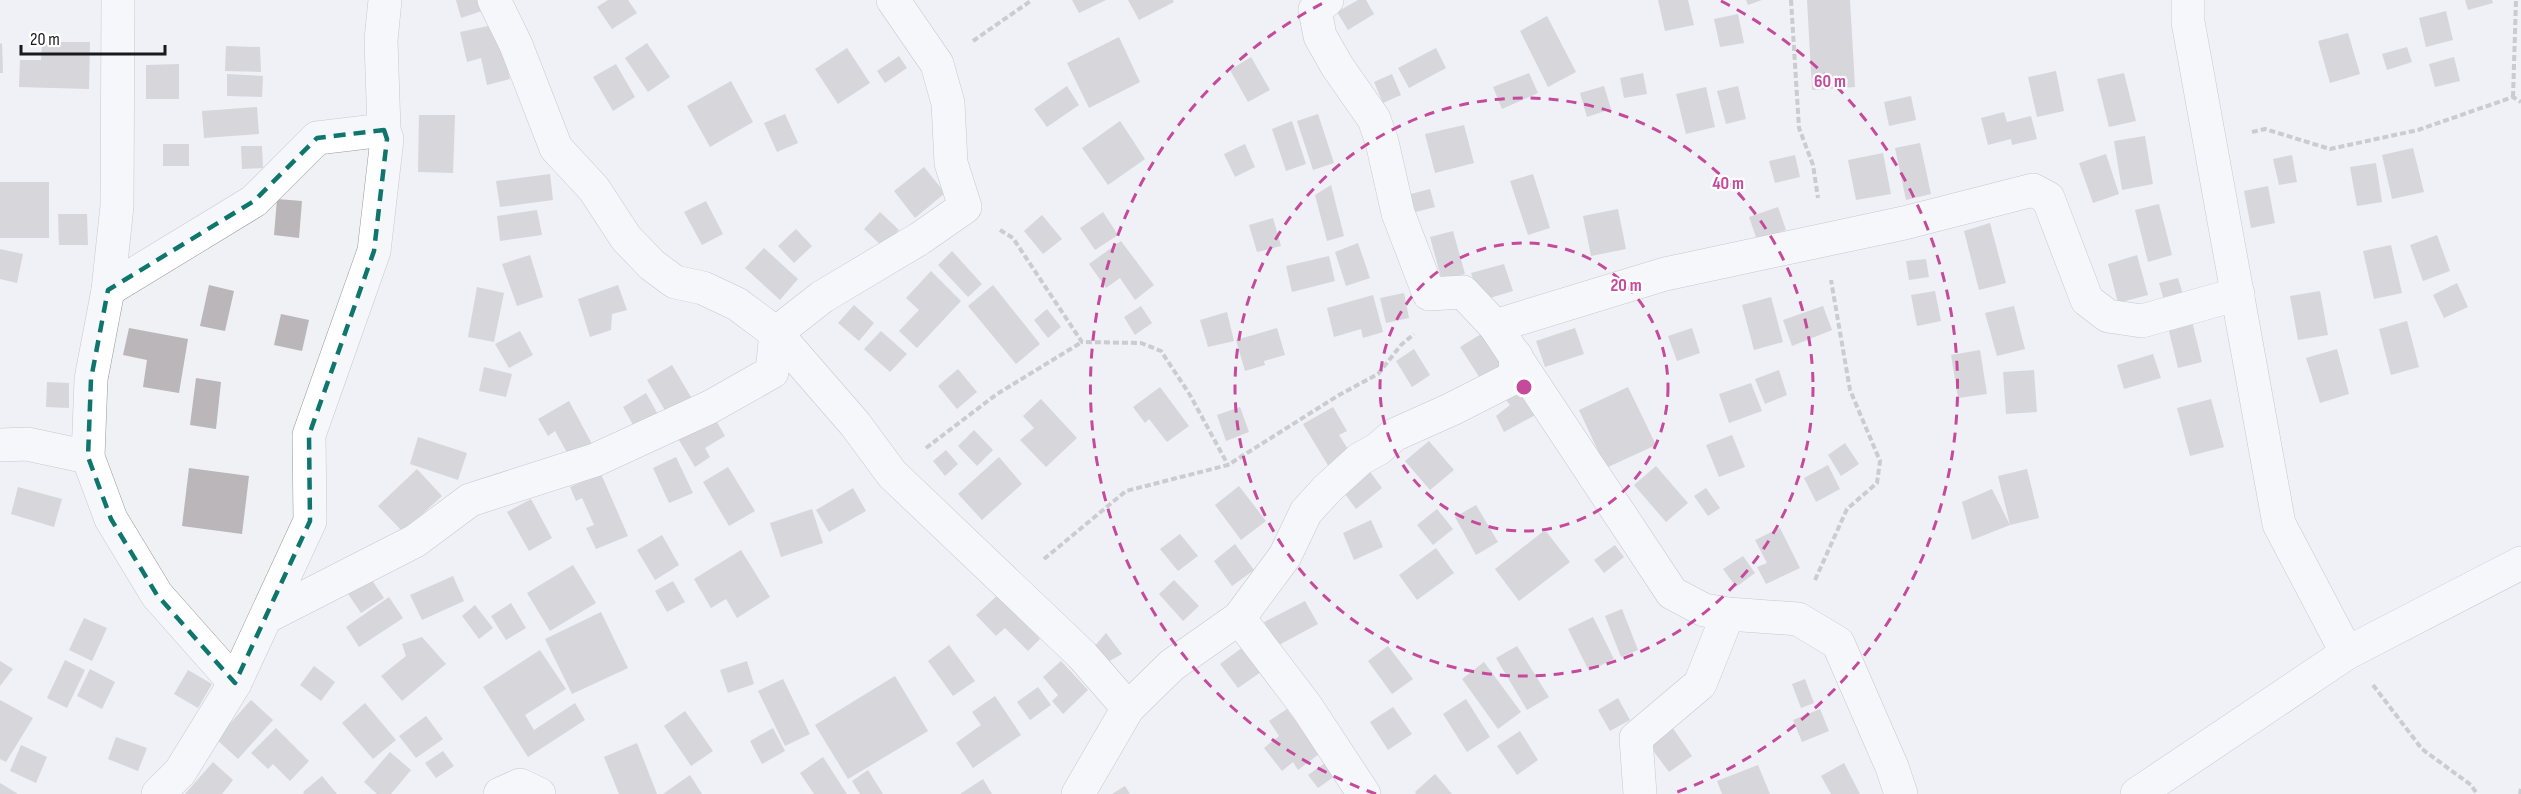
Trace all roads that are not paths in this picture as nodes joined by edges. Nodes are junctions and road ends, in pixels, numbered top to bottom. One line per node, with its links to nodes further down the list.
1 (118, 0): 8 (street)
2 (385, 0): 7 (street)
3 (494, 0): 11 (street)
4 (893, 0): 11 (street)
5 (1327, 0): 10 (street)
6 (2188, 0): 9 (street)
7 (384, 130): 8 (street); 17 (street)
8 (108, 290): 14 (street)
9 (2238, 294): 10 (street); 19 (street)
10 (1495, 326): 12 (street)
11 (776, 333): 17 (street); 21 (street)
12 (1516, 356): 16 (street); 18 (street)
13 (0, 444): 14 (street)
14 (88, 457): 20 (street)
15 (2521, 563): 19 (street)
16 (1728, 614): 27 (street); 28 (street)
17 (266, 617): 20 (street)
18 (1239, 618): 21 (street); 26 (street)
19 (2347, 652): 29 (street)
20 (235, 683): 22 (street)
21 (1128, 708): 25 (street)
22 (158, 794)
23 (500, 794): 24 (street)
24 (539, 794)
25 (1078, 794)
26 (1364, 794)
27 (1640, 794)
28 (1901, 794)
29 (2137, 794)

